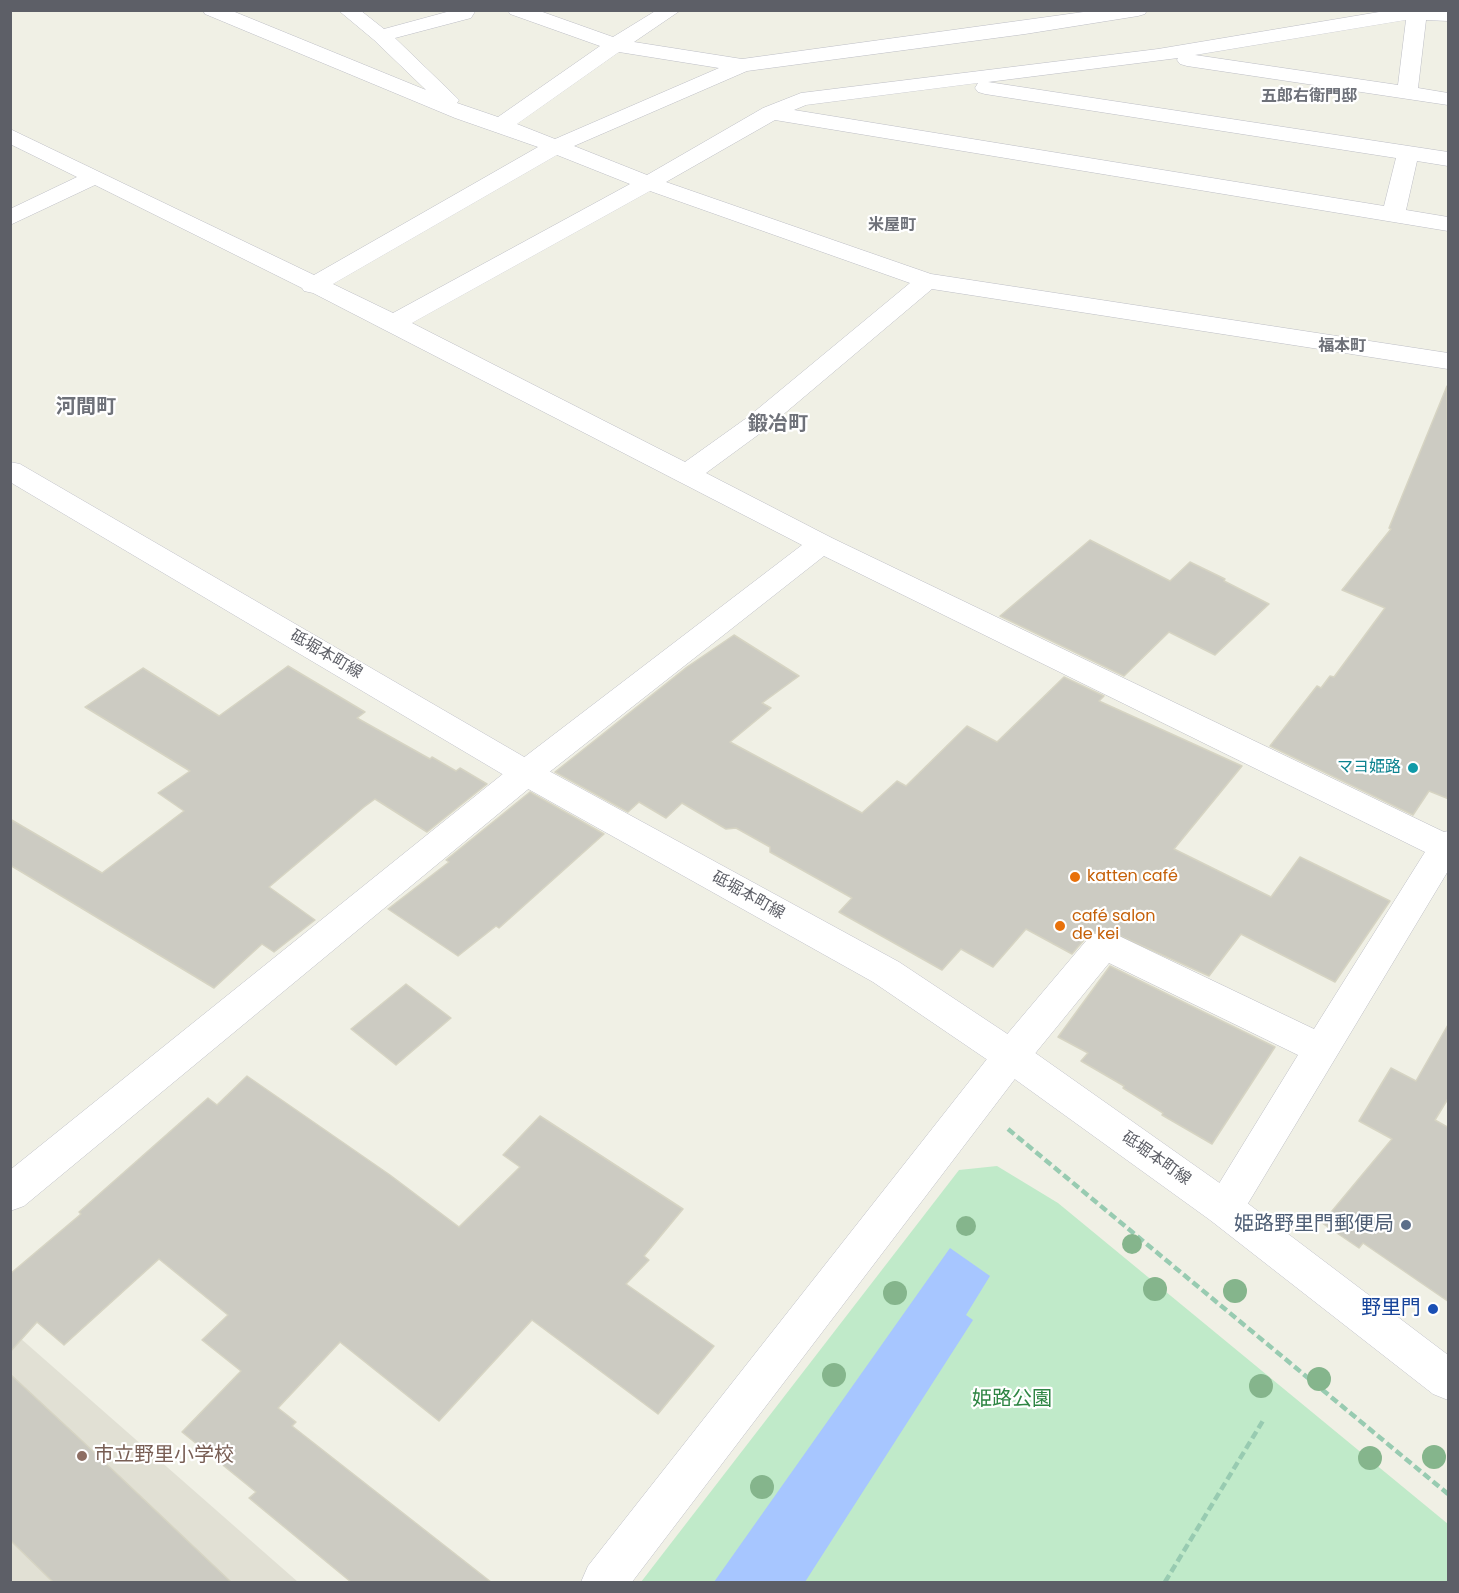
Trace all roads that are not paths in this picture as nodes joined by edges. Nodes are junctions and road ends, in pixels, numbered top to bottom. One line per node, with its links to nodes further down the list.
1 (212, 10): 16 (street)
2 (347, 10): 9 (street)
3 (467, 10): 9 (street)
4 (517, 10): 10 (street)
5 (672, 10): 10 (street)
6 (1138, 10): 12 (street)
7 (1417, 14): 8 (street); 11 (street); 14 (street)
8 (1449, 15)
9 (381, 36): 16 (street)
10 (615, 45): 12 (street); 18 (street)
11 (1158, 55): 13 (street); 14 (street)
12 (742, 65): 20 (street)
13 (945, 81): 17 (street); 21 (street)
14 (1407, 93): 15 (street)
15 (1449, 99)
16 (463, 113): 18 (street)
17 (771, 113): 24 (street); 25 (street)
18 (501, 125): 20 (street)
19 (10, 135): 23 (street)
20 (556, 146): 24 (street); 29 (street)
21 (1408, 153): 22 (street); 25 (street)
22 (1449, 159)
23 (94, 177): 26 (street); 29 (street)
24 (648, 183): 28 (street); 30 (street)
25 (1393, 215): 27 (street)
26 (10, 218)
27 (1449, 224)
28 (927, 281): 31 (street); 33 (street)
29 (313, 286): 30 (street)
30 (393, 323): 33 (street)
31 (1449, 361)
32 (10, 470): 35 (street, 砥堀本町線)
33 (685, 475): 34 (street)
34 (822, 544): 35 (street); 36 (street)
35 (526, 773): 38 (street, 砥堀本町線); 39 (street)
36 (1447, 845): 37 (street)
37 (1322, 1050): 38 (street); 40 (street)
38 (1011, 1056): 40 (street, 砥堀本町線); 42 (street)
39 (10, 1194)
40 (1224, 1208): 41 (street, 砥堀本町線)
41 (1449, 1380)
42 (604, 1582)

